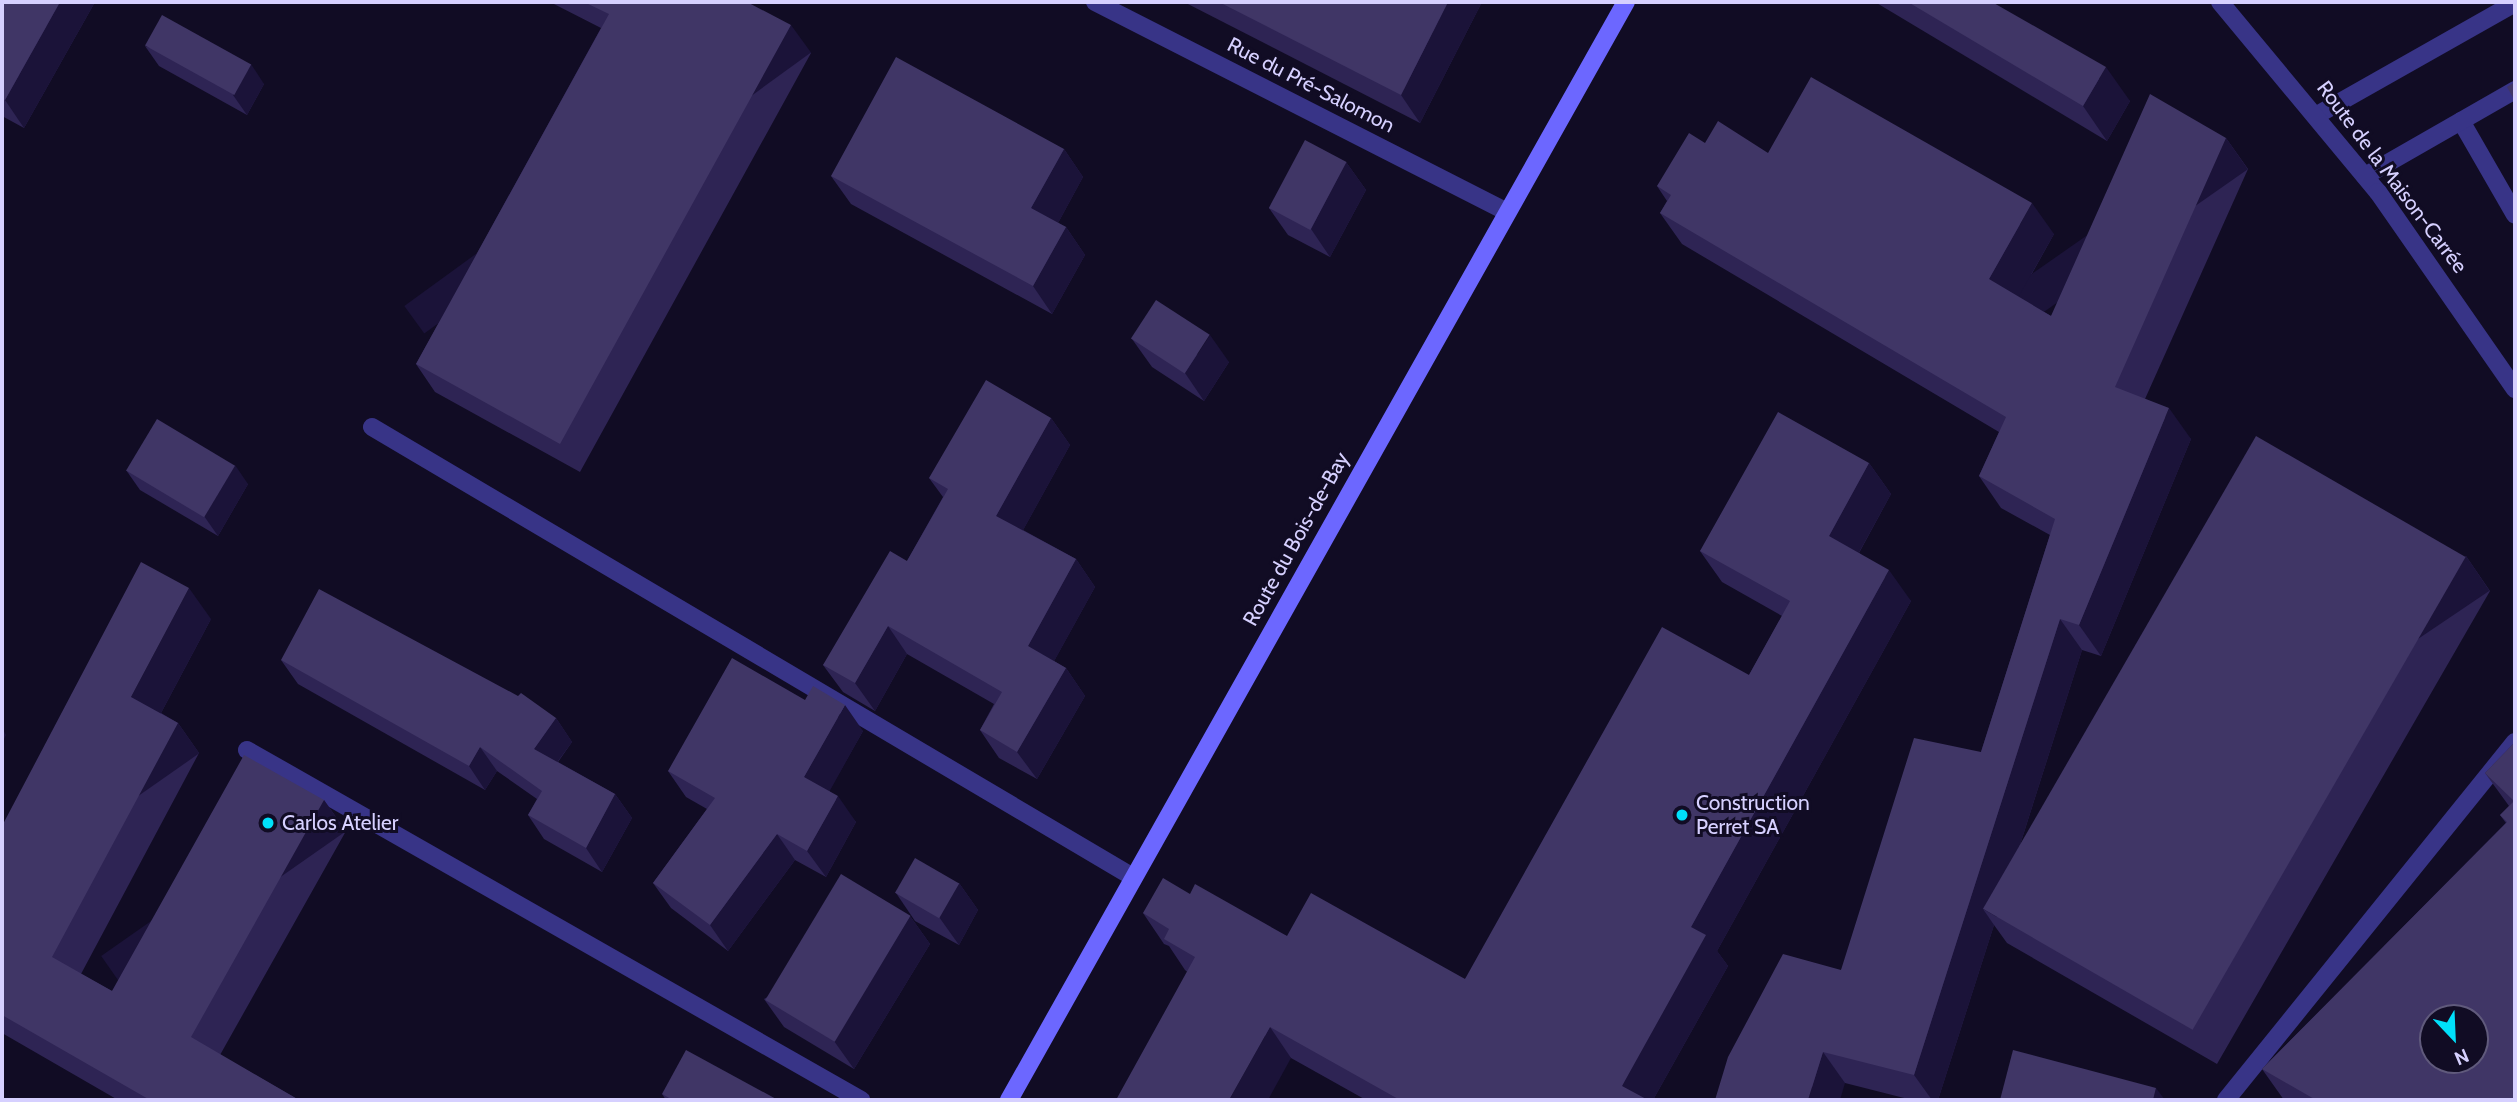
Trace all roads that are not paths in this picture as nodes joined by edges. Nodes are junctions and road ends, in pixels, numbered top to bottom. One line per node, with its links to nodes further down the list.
1 (1095, 2): 9 (street, Rue du Pré-Salomon)
2 (1626, 2): 9 (main road, Route du Bois-de-Bay)
3 (2220, 2): 6 (street, Route de la Maison-Carrée)
4 (2515, 3): 6 (street)
5 (2515, 90): 7 (street)
6 (2317, 114): 8 (street, Route de la Maison-Carrée)
7 (2461, 121): 8 (street); 10 (street)
8 (2365, 176): 11 (street, Route de la Maison-Carrée)
9 (1506, 211): 15 (main road, Route du Bois-de-Bay)
10 (2515, 215)
11 (2515, 389)
12 (372, 427): 15 (street)
13 (2515, 743): 18 (street)
14 (247, 750): 16 (street)
15 (1133, 877): 17 (main road, Route du Bois-de-Bay)
16 (861, 1100)
17 (1009, 1100)
18 (2226, 1100)

